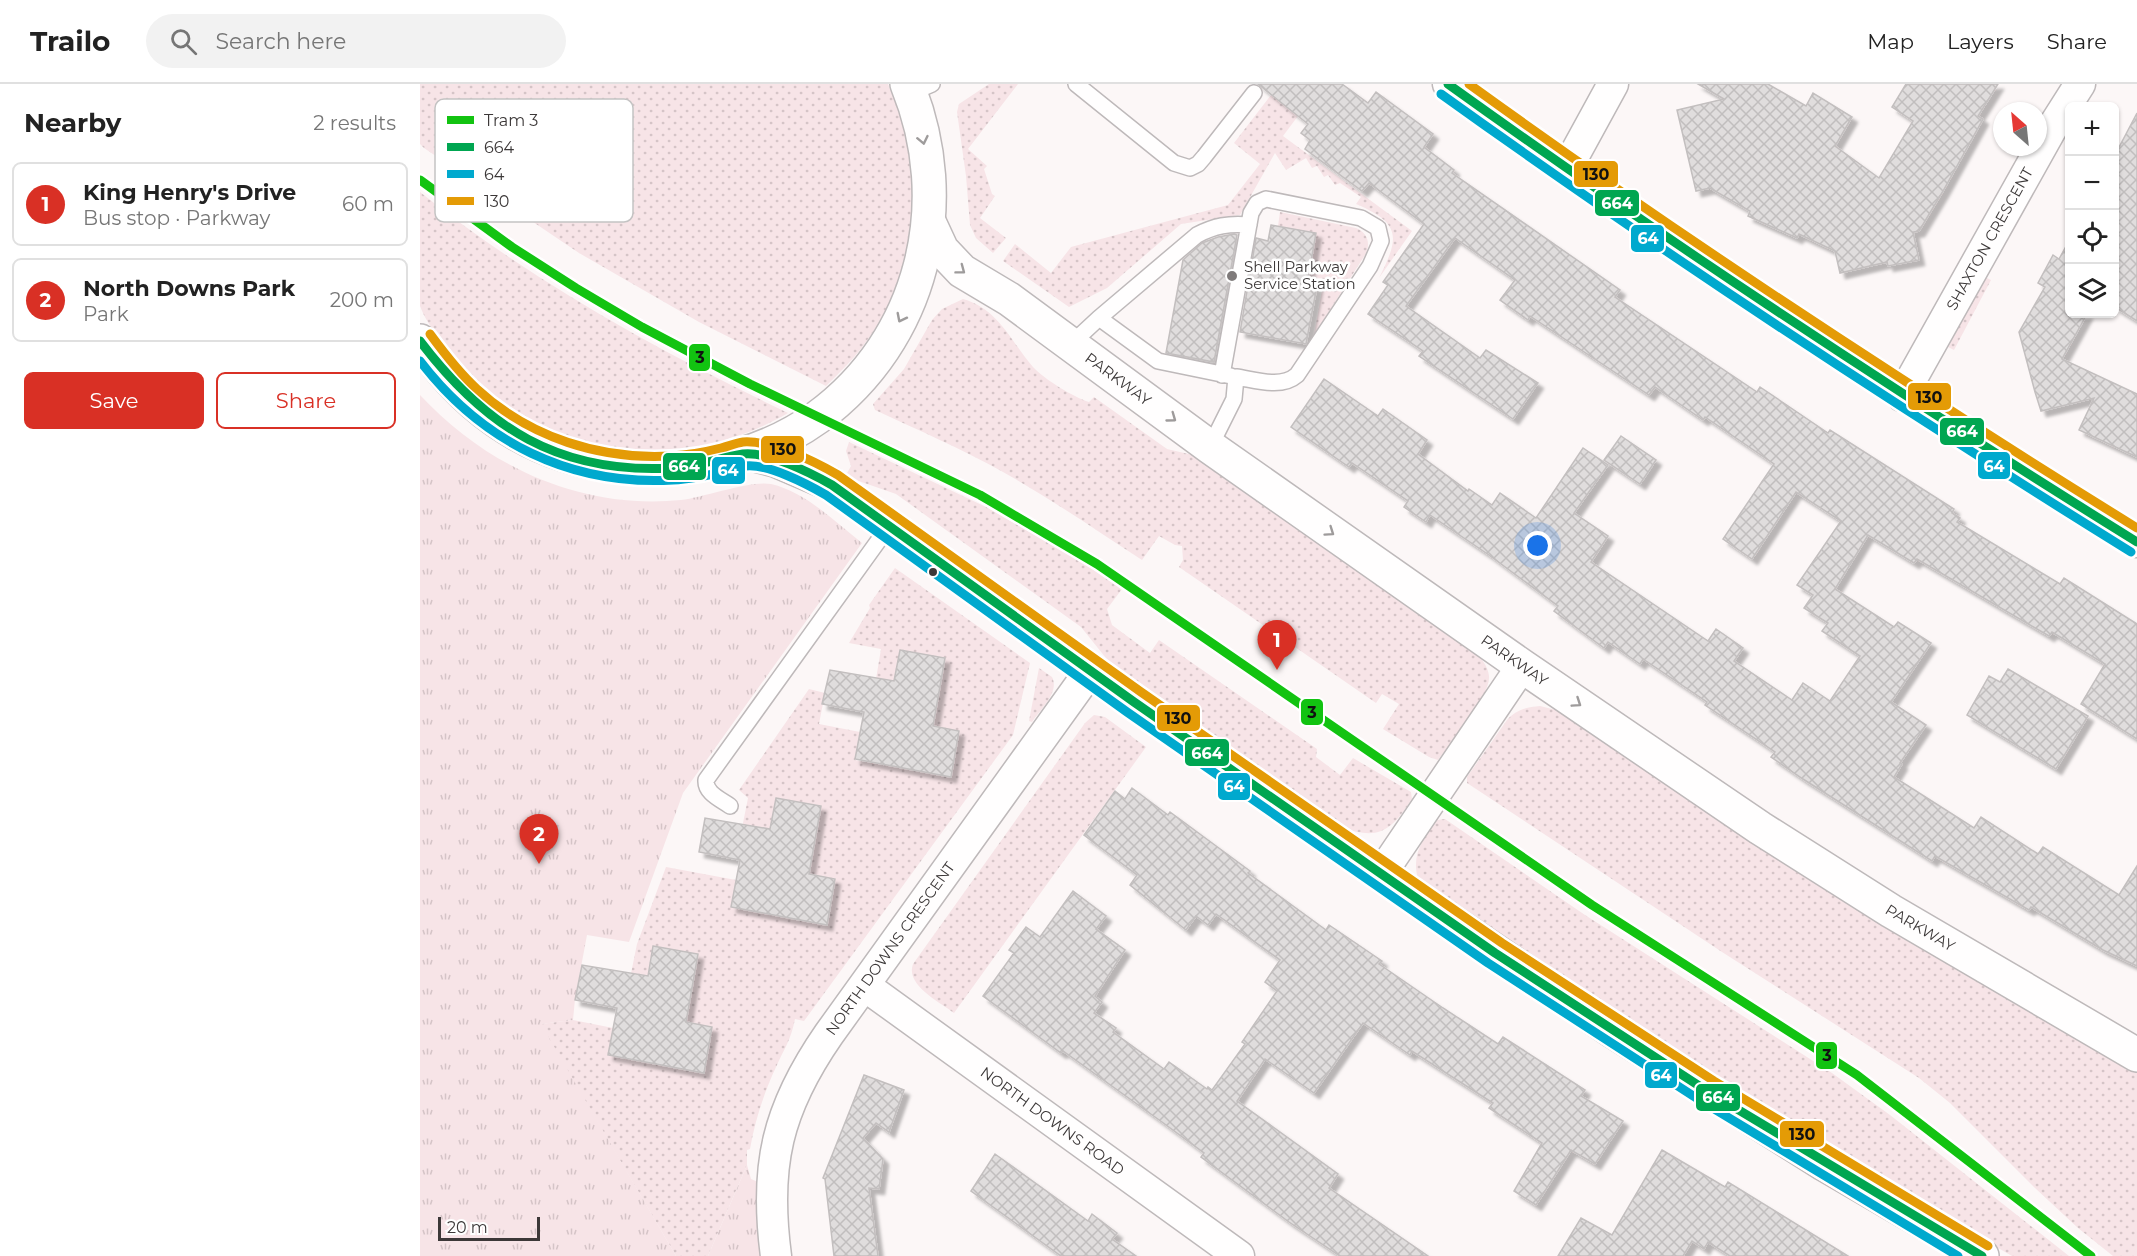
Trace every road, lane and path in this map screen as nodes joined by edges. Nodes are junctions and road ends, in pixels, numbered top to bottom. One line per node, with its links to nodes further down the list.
1 (1076, 84): 6 (lane)
2 (1448, 84): 7 (street)
3 (1613, 84): 7 (street)
4 (2080, 84): 14 (street, SHAXTON CRESCENT)
5 (917, 87): 8 (street, PARKWAY, one-way to 8)
6 (1254, 93)
7 (1566, 170): 14 (street)
8 (929, 222): 12 (street, PARKWAY, one-way to 12); 16 (street, PARKWAY, one-way to 16)
9 (1249, 225): 10 (lane); 13 (lane); 13 (lane)
10 (1099, 318): 12 (lane); 13 (lane)
11 (420, 341): 16 (street, PARKWAY)
12 (1071, 344): 15 (street, PARKWAY, one-way to 15)
13 (1229, 376): 15 (lane)
14 (1902, 396): 18 (street)
15 (1210, 447): 19 (street, PARKWAY, one-way to 19)
16 (748, 453): 17 (street, PARKWAY)
17 (888, 526): 20 (street, PARKWAY); 21 (lane)
18 (2137, 542)
19 (1522, 666): 22 (street); 24 (street, PARKWAY, one-way to 24)
20 (1090, 671): 22 (street, PARKWAY); 23 (street, NORTH DOWNS CRESCENT)
21 (730, 806)
22 (1381, 874): 27 (street, PARKWAY)
23 (865, 986): 25 (street, NORTH DOWNS CRESCENT); 26 (street, NORTH DOWNS ROAD)
24 (2137, 1055)
25 (776, 1256)
26 (1239, 1256)
27 (1983, 1256)

